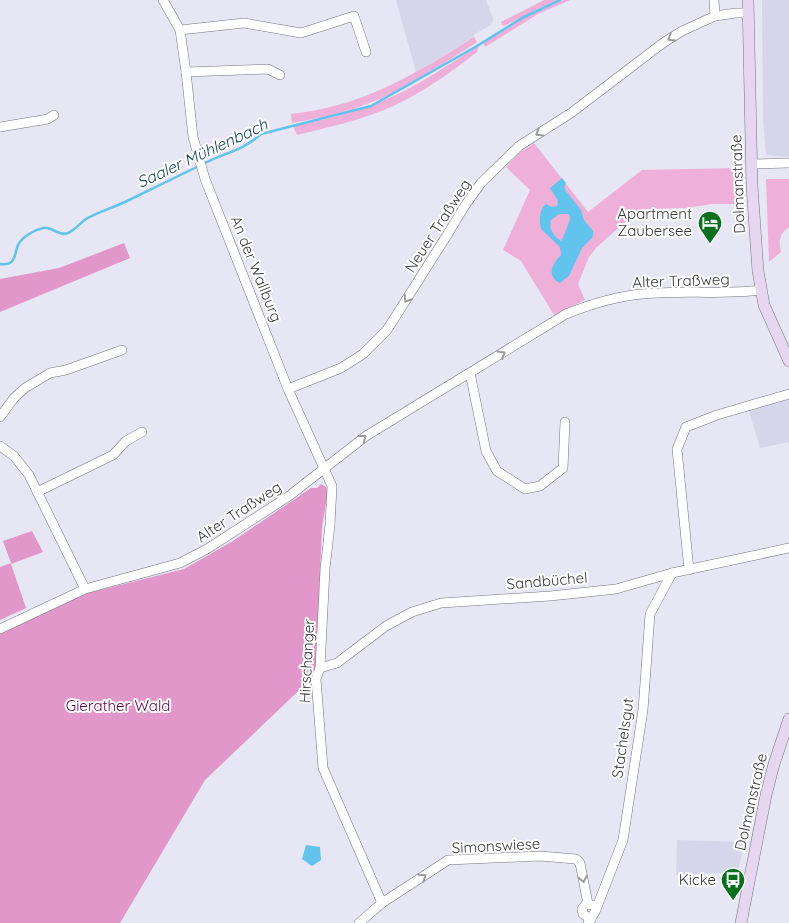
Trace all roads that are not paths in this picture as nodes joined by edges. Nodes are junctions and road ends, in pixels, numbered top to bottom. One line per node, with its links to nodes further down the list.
1 (163, 0): 6 (street, An der Wallburg)
2 (714, 0): 5 (street)
3 (748, 0): 4 (main road, Dolmanstraße)
4 (748, 13): 5 (street, Neuer Traßweg); 13 (main road, Dolmanstraße)
5 (715, 16): 18 (street, Neuer Traßweg, one-way to 18)
6 (180, 30): 7 (street); 8 (street, An der Wallburg)
7 (366, 52)
8 (186, 72): 9 (street); 18 (street, An der Wallburg)
9 (280, 75)
10 (54, 115): 11 (street)
11 (0, 127)
12 (789, 163): 13 (street)
13 (752, 164): 14 (main road, Dolmanstraße)
14 (762, 290): 16 (main road, Dolmanstraße); 17 (street, Alter Traßweg, one-way to 14)
15 (122, 350): 20 (street)
16 (789, 361)
17 (470, 373): 21 (street); 24 (street, Alter Traßweg, one-way to 17)
18 (288, 389): 24 (street, An der Wallburg)
19 (789, 394): 27 (street)
20 (0, 417)
21 (565, 422)
22 (142, 432): 25 (street)
23 (0, 446): 25 (street)
24 (325, 469): 29 (street, Alter Traßweg); 31 (street, Hirschanger)
25 (37, 492): 29 (street)
26 (789, 548): 27 (street, Sandbüchel)
27 (688, 570): 28 (street, Sandbüchel)
28 (672, 573): 31 (street, Sandbüchel); 34 (street, Stachelsgut)
29 (85, 589): 30 (street, Alter Traßweg)
30 (0, 629)
31 (320, 668): 33 (street, Hirschanger)
32 (789, 719): 37 (main road, Dolmanstraße)
33 (382, 903): 34 (street, Simonswiese, one-way to 34); 36 (street, Simonswiese)
34 (592, 906): 35 (street, Stachelsgut); 35 (street, Stachelsgut)
35 (590, 921)
36 (359, 923)
37 (740, 923)

